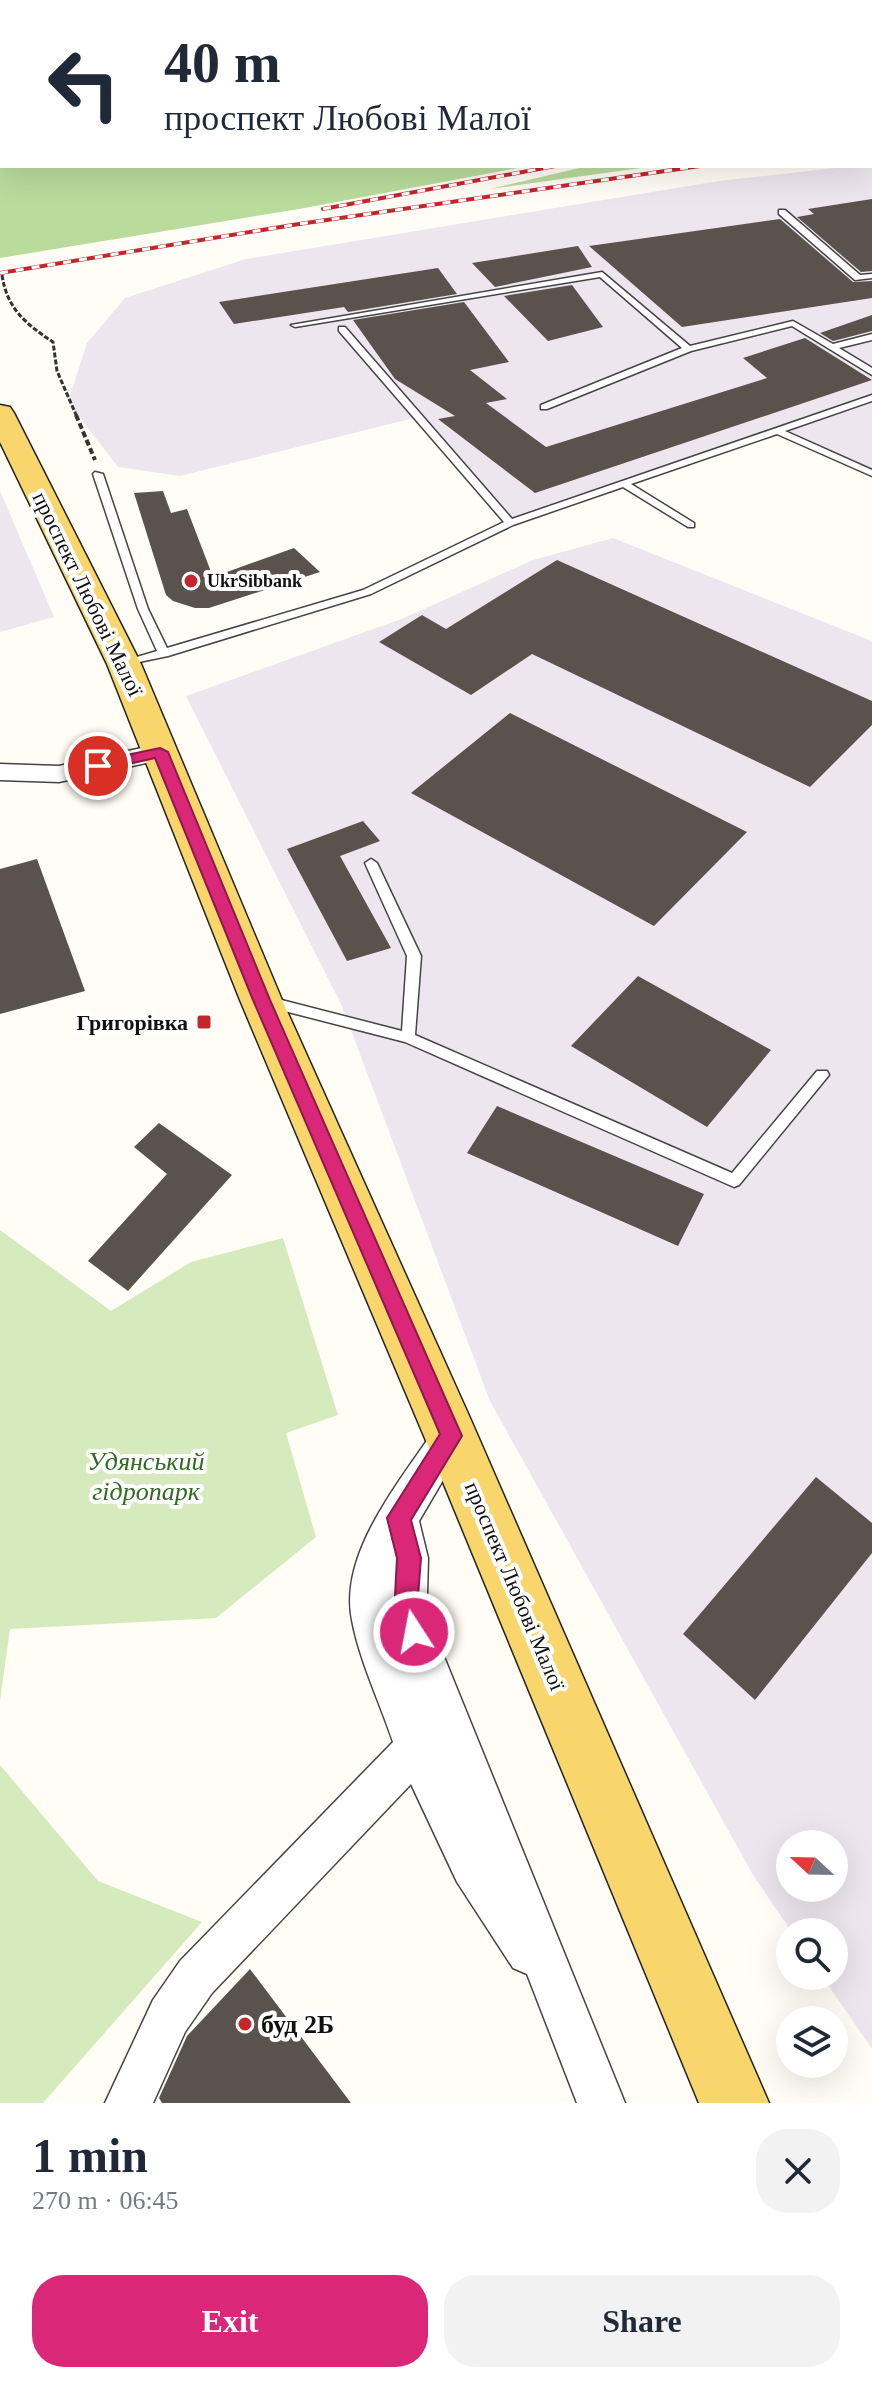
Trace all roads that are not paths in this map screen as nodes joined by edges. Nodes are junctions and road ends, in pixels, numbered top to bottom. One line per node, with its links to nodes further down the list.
1 (782, 212): 2 (lane)
2 (872, 276)
3 (295, 325): 7 (lane)
4 (342, 329): 16 (lane)
5 (872, 337): 6 (lane)
6 (831, 347): 7 (lane); 8 (lane)
7 (688, 349): 10 (lane)
8 (872, 372)
9 (872, 398): 12 (lane)
10 (544, 407)
11 (0, 413): 19 (main road, проспект Любові Малої)
12 (778, 431): 13 (lane); 15 (lane)
13 (872, 473)
14 (98, 474): 18 (lane)
15 (624, 484): 16 (lane); 17 (lane)
16 (510, 523): 18 (lane)
17 (691, 525)
18 (164, 654): 19 (lane)
19 (124, 664): 20 (main road, проспект Любові Малої)
20 (160, 752): 21 (street); 23 (main road, проспект Любові Малої)
21 (0, 772)
22 (371, 863): 24 (lane)
23 (261, 1000): 24 (lane); 26 (main road, проспект Любові Малої)
24 (408, 1038): 25 (lane)
25 (822, 1075)
26 (451, 1436): 27 (street); 32 (main road, проспект Любові Малої)
27 (399, 1518): 28 (street); 29 (street)
28 (416, 1748): 29 (street); 30 (street)
29 (563, 2002): 31 (street)
30 (129, 2103)
31 (601, 2103)
32 (734, 2103)

